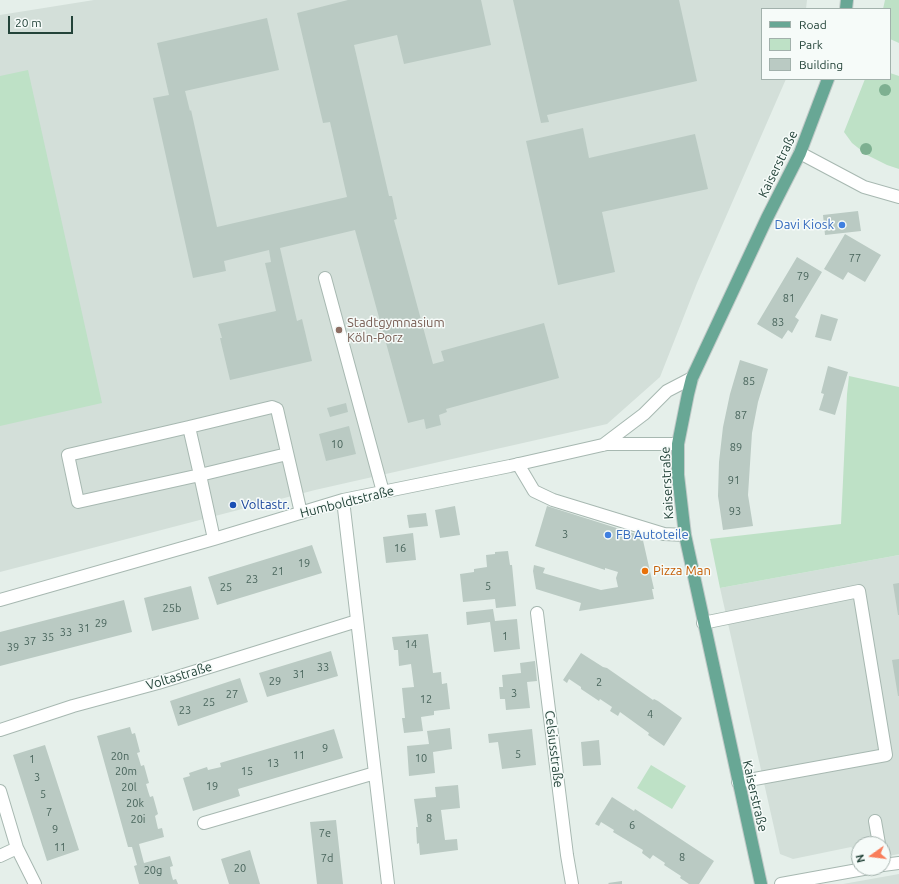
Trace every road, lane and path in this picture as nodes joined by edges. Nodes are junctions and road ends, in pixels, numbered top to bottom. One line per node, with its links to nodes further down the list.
1 (828, 80): 2 (main road, Kaiserstraße)
2 (800, 153): 3 (street); 5 (main road, Kaiserstraße)
3 (899, 197)
4 (324, 278): 12 (street)
5 (692, 378): 7 (main road, Kaiserstraße); 8 (street)
6 (189, 427): 9 (street); 11 (street); 11 (street)
7 (678, 444): 8 (street, Humboldtstraße); 15 (main road, Kaiserstraße)
8 (603, 445): 10 (street, Humboldtstraße)
9 (287, 454): 11 (street); 14 (street)
10 (518, 464): 12 (street, Humboldtstraße); 15 (street)
11 (200, 475): 16 (street)
12 (384, 492): 13 (street, Humboldtstraße)
13 (343, 500): 14 (street, Humboldtstraße); 19 (street)
14 (301, 513): 16 (street, Humboldtstraße)
15 (685, 535): 20 (main road, Kaiserstraße)
16 (214, 539): 17 (street, Humboldtstraße)
17 (0, 600)
18 (537, 613): 33 (street, Celsiusstraße)
19 (357, 621): 21 (street, Voltastraße); 22 (street)
20 (703, 623): 23 (main road, Kaiserstraße); 23 (street)
21 (0, 730)
22 (375, 773): 26 (street); 32 (street)
23 (738, 782): 34 (main road, Kaiserstraße)
24 (0, 791): 28 (street)
25 (875, 821): 27 (street)
26 (204, 823)
27 (878, 836)
28 (17, 848): 29 (street); 31 (street)
29 (0, 856)
30 (851, 871): 35 (street)
31 (35, 884)
32 (388, 884)
33 (572, 884)
34 (761, 884)
35 (781, 884)

